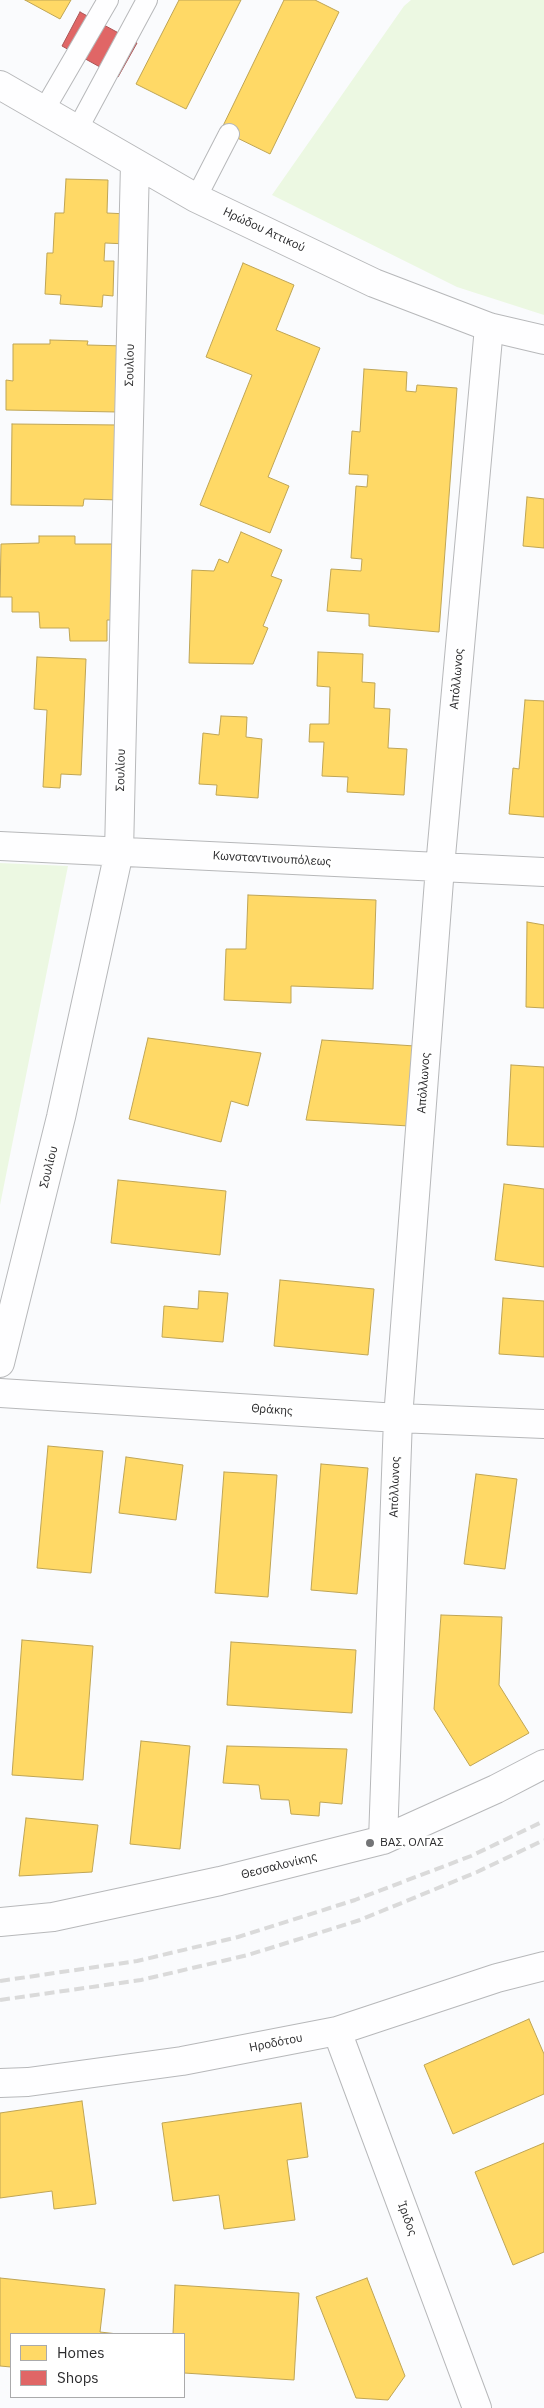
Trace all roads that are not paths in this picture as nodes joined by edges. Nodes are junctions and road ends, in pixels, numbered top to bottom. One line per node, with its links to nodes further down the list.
1 (108, 0): 4 (lane)
2 (147, 0): 5 (lane)
3 (0, 85): 4 (street, Ηρώδου Αττικού)
4 (44, 110): 5 (street, Ηρώδου Αττικού)
5 (77, 130): 7 (street, Ηρώδου Αττικού)
6 (229, 134): 8 (lane)
7 (135, 162): 8 (street, Ηρώδου Αττικού); 12 (street, Σουλίου)
8 (196, 198): 9 (street, Ηρώδου Αττικού)
9 (489, 327): 10 (street, Ηρώδου Αττικού); 13 (street, Απόλλωνος)
10 (544, 340)
11 (0, 846): 12 (street, Κωνσταντινουπόλεως)
12 (119, 852): 13 (street, Κωνσταντινουπόλεως); 15 (street, Σουλίου)
13 (440, 867): 14 (street, Κωνσταντινουπόλεως); 17 (street, Απόλλωνος)
14 (544, 872)
15 (0, 1363)
16 (0, 1393): 17 (street, Θράκης)
17 (398, 1418): 18 (street, Θράκης); 20 (street, Απόλλωνος)
18 (544, 1424)
19 (544, 1764): 20 (street, Θεσσαλονίκης)
20 (383, 1840): 21 (street, Θεσσαλονίκης)
21 (0, 1922)
22 (544, 1966): 23 (street, Ηροδότου)
23 (337, 2031): 24 (street, Ηροδότου); 25 (street, Ίριδος)
24 (0, 2083)
25 (477, 2408)

